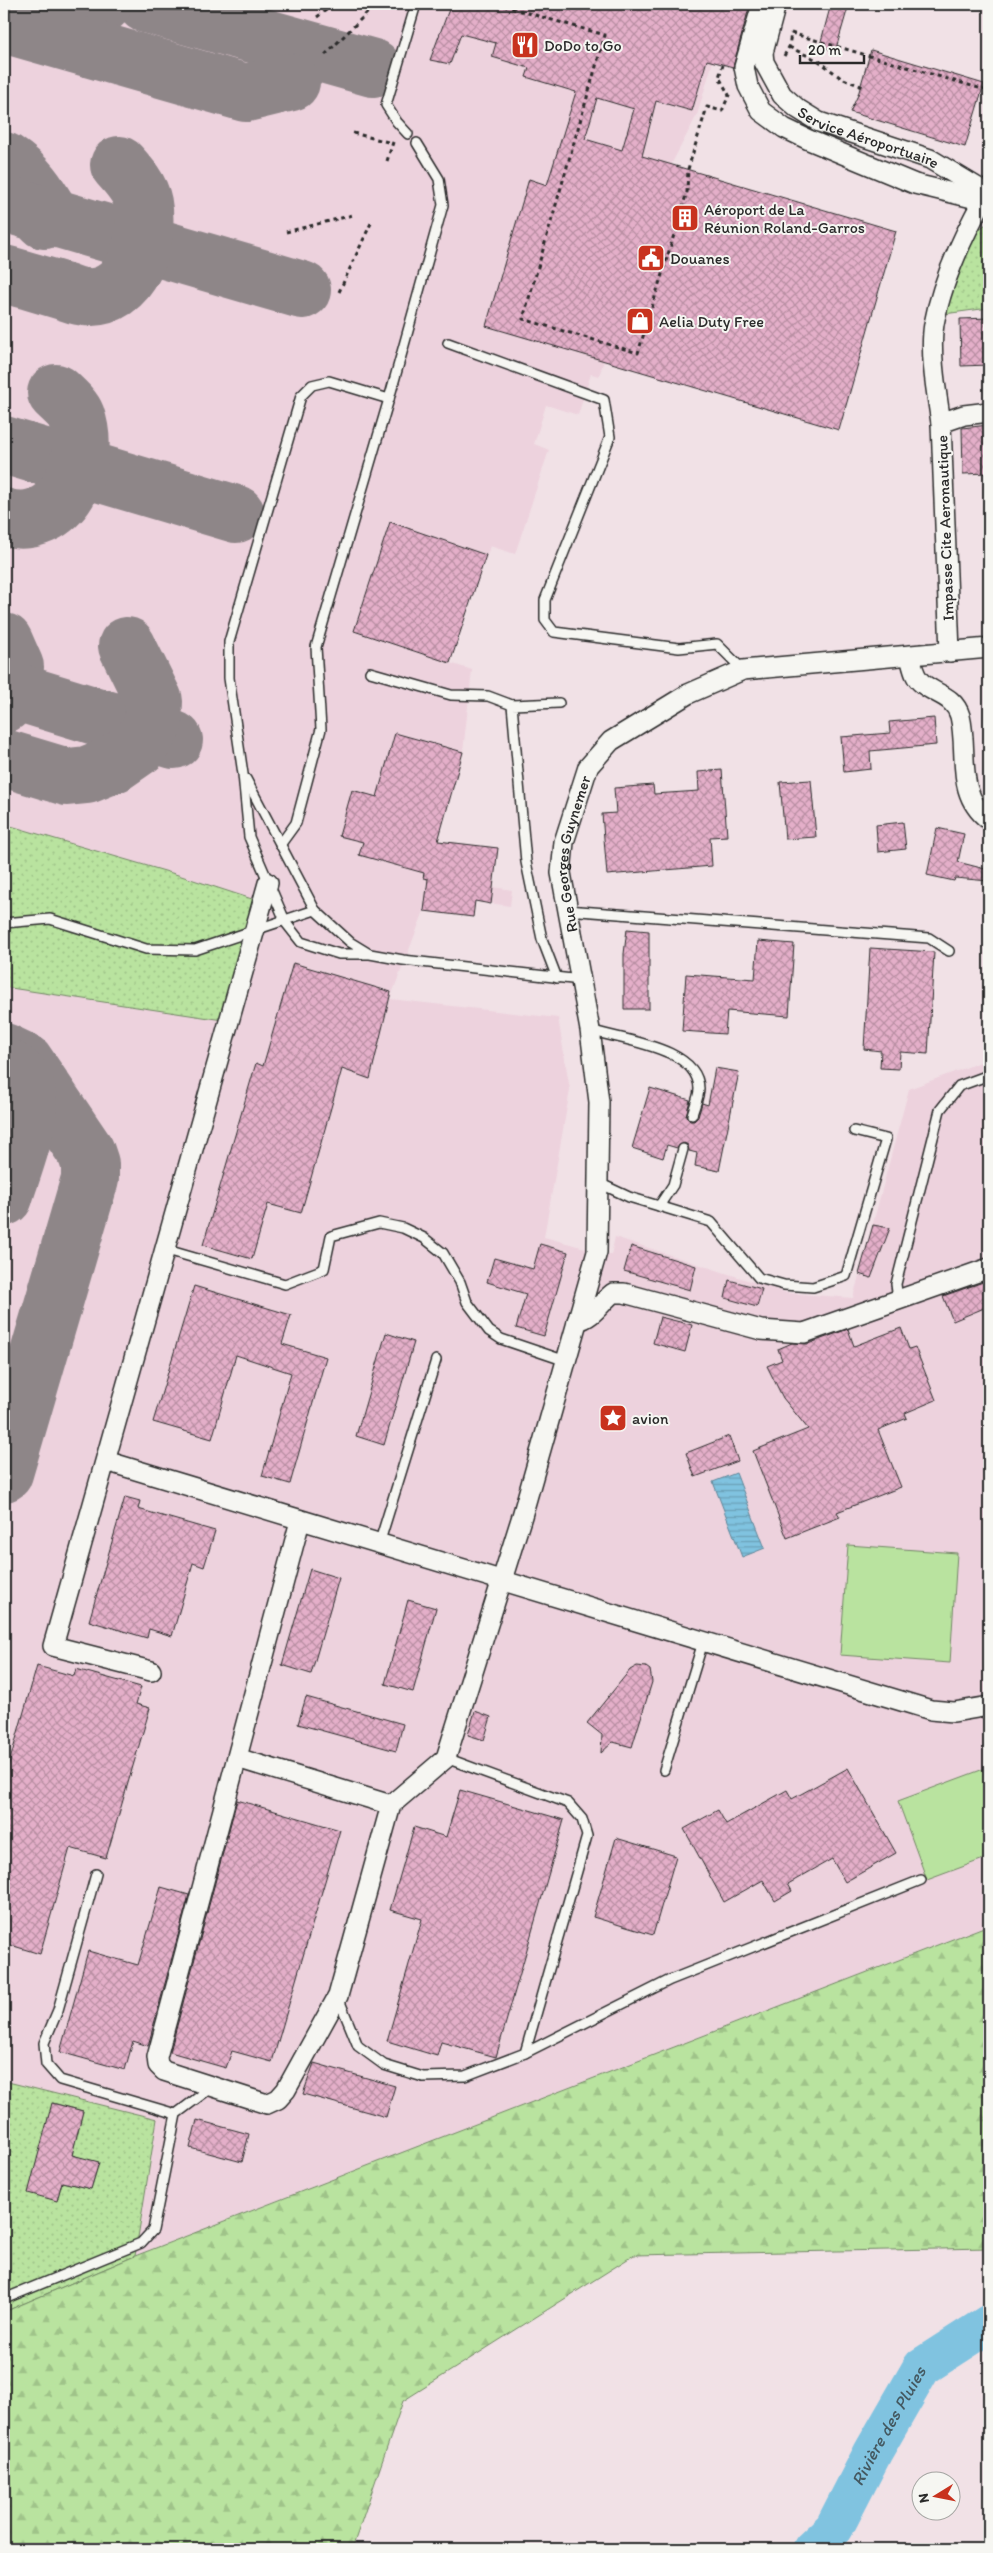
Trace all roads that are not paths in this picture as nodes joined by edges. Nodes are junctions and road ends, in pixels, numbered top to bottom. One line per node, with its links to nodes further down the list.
1 (416, 4): 4 (lane)
2 (762, 4): 6 (street)
3 (776, 4): 6 (street, Service Aéroportuaire)
4 (408, 134)
5 (417, 143): 8 (lane)
6 (986, 201): 10 (street)
7 (448, 344): 14 (lane)
8 (389, 399): 18 (lane); 20 (lane)
9 (989, 412): 10 (street, Impasse Cite Aeronautique)
10 (941, 423): 12 (street, Impasse Cite Aeronautique)
11 (989, 648): 12 (street, Rue Georges Guynemer)
12 (950, 652): 13 (street, Rue Georges Guynemer)
13 (910, 657): 14 (street, Rue Georges Guynemer); 19 (street)
14 (743, 670): 23 (street, Rue Georges Guynemer)
15 (370, 672): 17 (lane)
16 (559, 703): 17 (lane)
17 (512, 705): 29 (lane)
18 (243, 774): 20 (lane); 21 (lane)
19 (989, 820)
20 (280, 845): 22 (lane)
21 (268, 883): 24 (lane); 26 (street)
22 (315, 910): 24 (lane); 28 (lane)
23 (566, 910): 27 (lane); 30 (street, Rue Georges Guynemer)
24 (285, 920): 26 (lane); 28 (lane)
25 (4, 923): 26 (lane)
26 (255, 930): 38 (street)
27 (949, 951)
28 (370, 954): 29 (lane)
29 (557, 978): 30 (lane)
30 (581, 980): 31 (street, Rue Georges Guynemer)
31 (590, 1030): 33 (lane); 36 (street, Rue Georges Guynemer)
32 (989, 1074): 40 (lane)
33 (692, 1115)
34 (854, 1131): 37 (lane)
35 (683, 1149): 37 (lane)
36 (599, 1183): 37 (lane); 41 (street, Rue Georges Guynemer)
37 (658, 1206)
38 (167, 1250): 43 (lane); 44 (street)
39 (989, 1268): 40 (street)
40 (898, 1300): 41 (street)
41 (577, 1321): 43 (street, Rue Georges Guynemer)
42 (436, 1360): 46 (lane)
43 (566, 1360): 47 (street, Rue Georges Guynemer)
44 (106, 1461): 45 (street); 49 (street)
45 (300, 1521): 46 (street); 51 (street)
46 (379, 1544): 47 (street)
47 (502, 1579): 48 (street); 52 (street, Rue Georges Guynemer)
48 (703, 1642): 50 (street); 53 (lane)
49 (151, 1671)
50 (989, 1706)
51 (237, 1758): 54 (street); 59 (street)
52 (446, 1758): 54 (street); 58 (lane)
53 (664, 1770)
54 (391, 1805): 57 (street)
55 (96, 1874): 60 (lane)
56 (920, 1880): 58 (lane)
57 (338, 1996): 58 (lane); 59 (street)
58 (526, 2053)
59 (212, 2087): 60 (lane)
60 (176, 2114): 61 (lane)
61 (4, 2299)

